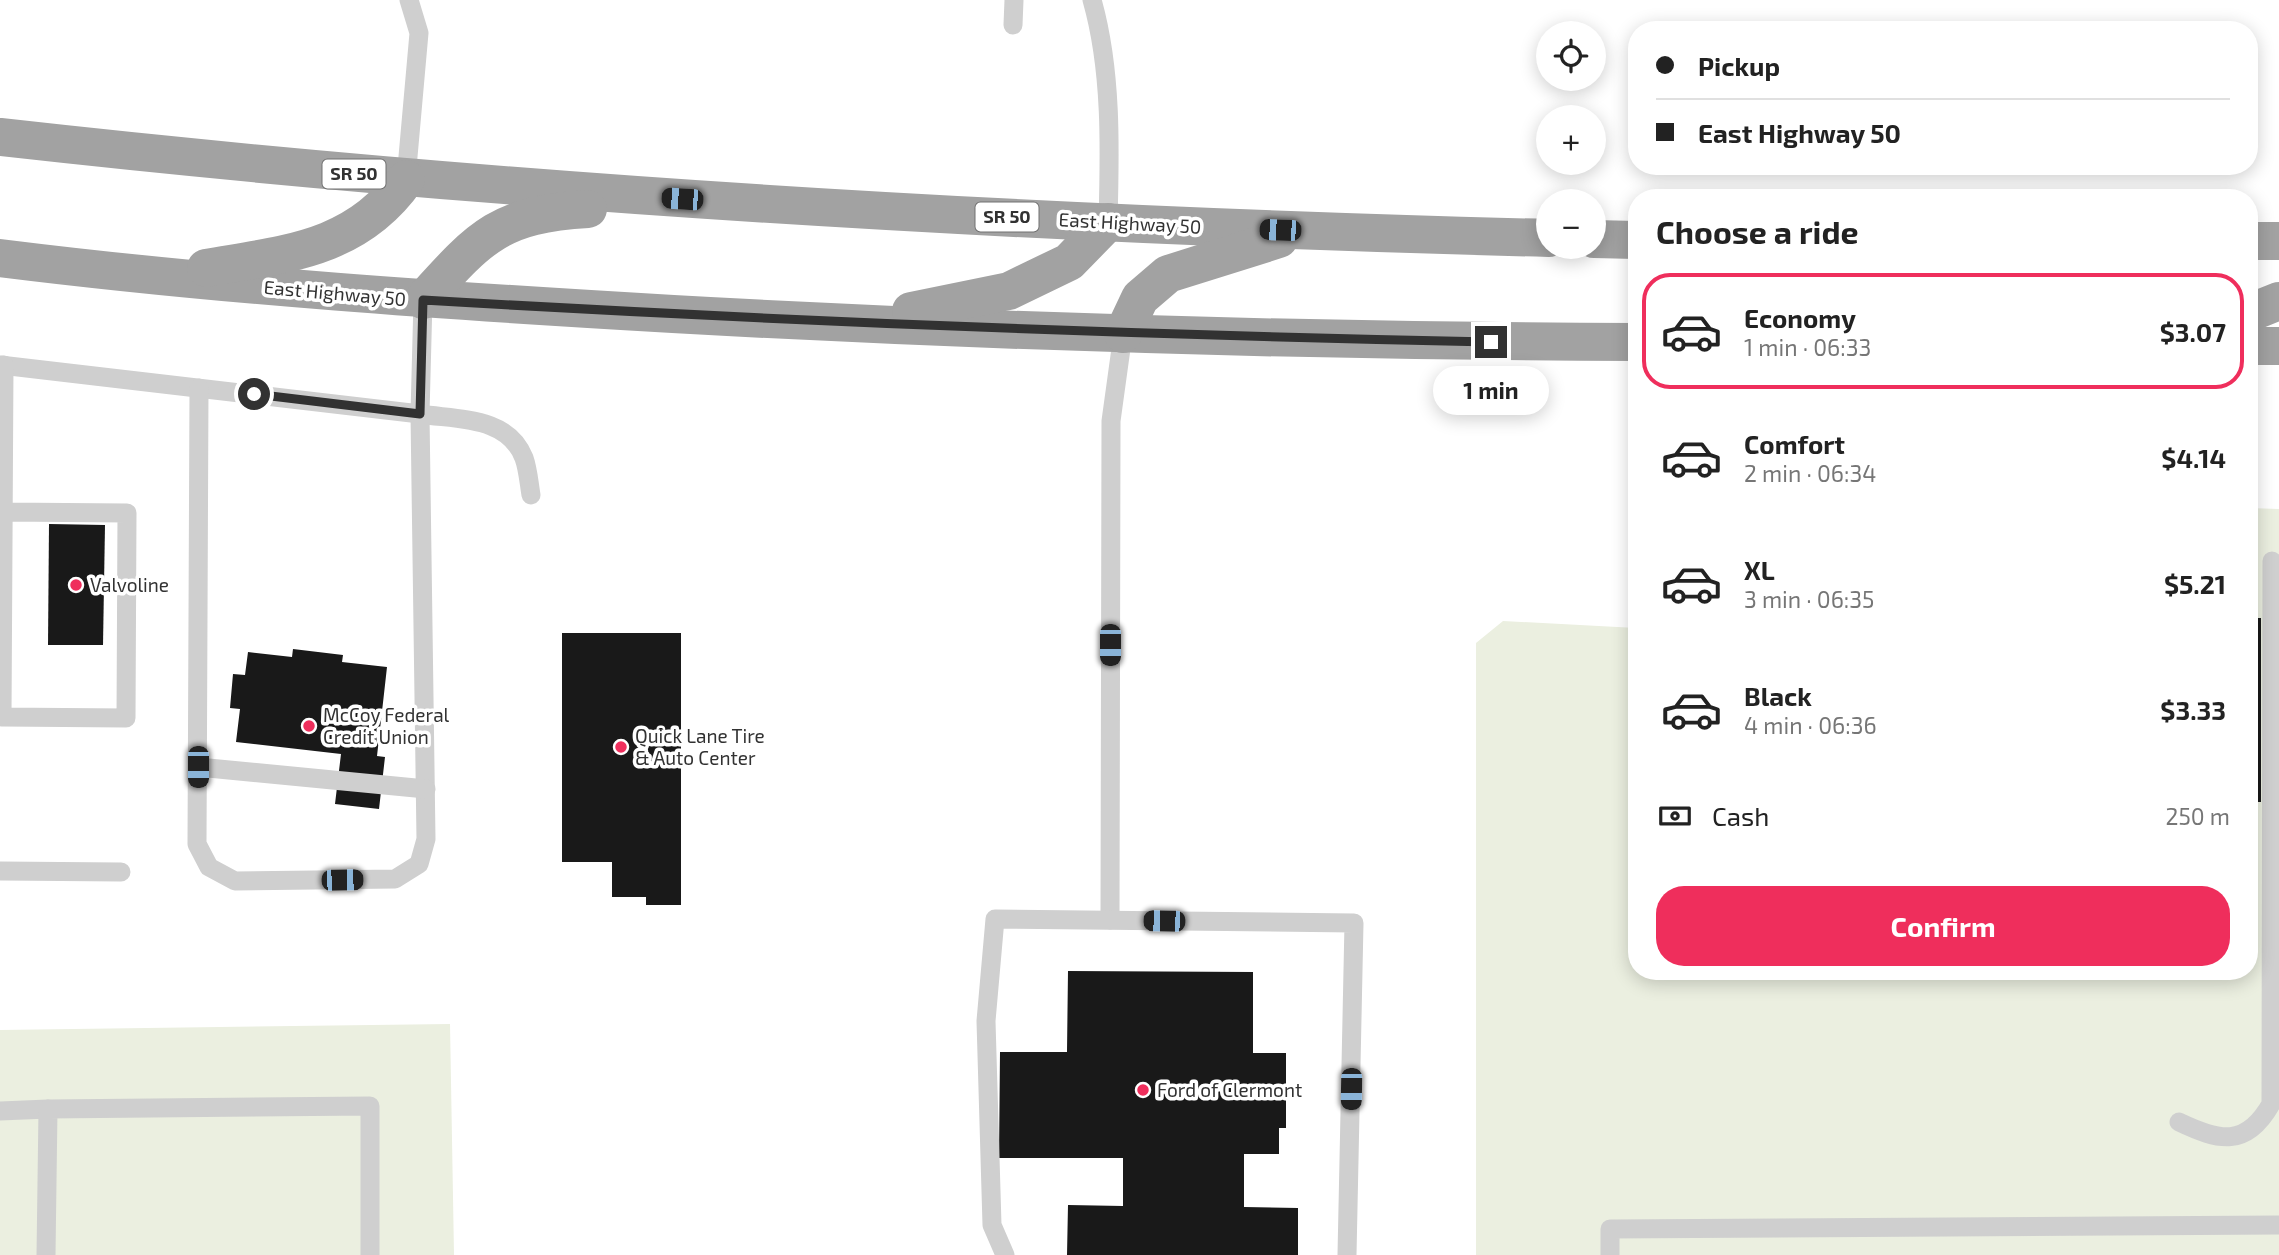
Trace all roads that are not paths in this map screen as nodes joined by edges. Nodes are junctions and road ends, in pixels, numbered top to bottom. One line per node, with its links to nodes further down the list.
1 (409, 0): 6 (lane)
2 (1014, 0): 4 (lane)
3 (1092, 0): 8 (lane)
4 (1013, 25)
5 (0, 137): 6 (highway, East Highway 50 / SR 50)
6 (406, 179): 7 (highway, East Highway 50 / SR 50); 16 (highway)
7 (709, 201): 8 (highway, East Highway 50 / SR 50); 17 (highway)
8 (1108, 222): 9 (highway, East Highway 50 / SR 50); 20 (highway)
9 (1305, 231): 10 (highway, East Highway 50 / SR 50); 21 (highway)
10 (1536, 237)
11 (1606, 239): 12 (highway)
12 (1628, 240)
13 (2258, 241): 14 (highway)
14 (2279, 241)
15 (0, 258): 16 (highway, East Highway 50)
16 (156, 278): 17 (highway, East Highway 50)
17 (423, 300): 20 (highway, East Highway 50); 27 (lane)
18 (2279, 301): 19 (highway)
19 (2258, 309)
20 (850, 323): 21 (highway, East Highway 50)
21 (1123, 334): 22 (highway, East Highway 50); 35 (lane)
22 (1628, 342)
23 (2258, 346): 24 (highway)
24 (2279, 346)
25 (2, 365): 26 (lane); 29 (lane)
26 (199, 388): 27 (lane); 31 (lane)
27 (420, 414): 28 (lane); 32 (lane)
28 (531, 495)
29 (4, 512): 29 (lane)
30 (2272, 561): 38 (lane)
31 (198, 767): 32 (lane); 32 (lane)
32 (426, 789)
33 (0, 871): 34 (lane)
34 (121, 872)
35 (1110, 920): 42 (lane); 43 (lane)
36 (48, 1109): 37 (lane); 40 (lane); 41 (lane)
37 (0, 1111)
38 (2179, 1122)
39 (2279, 1225): 44 (lane)
40 (47, 1255)
41 (370, 1255)
42 (1005, 1255)
43 (1347, 1255)
44 (1609, 1255)

